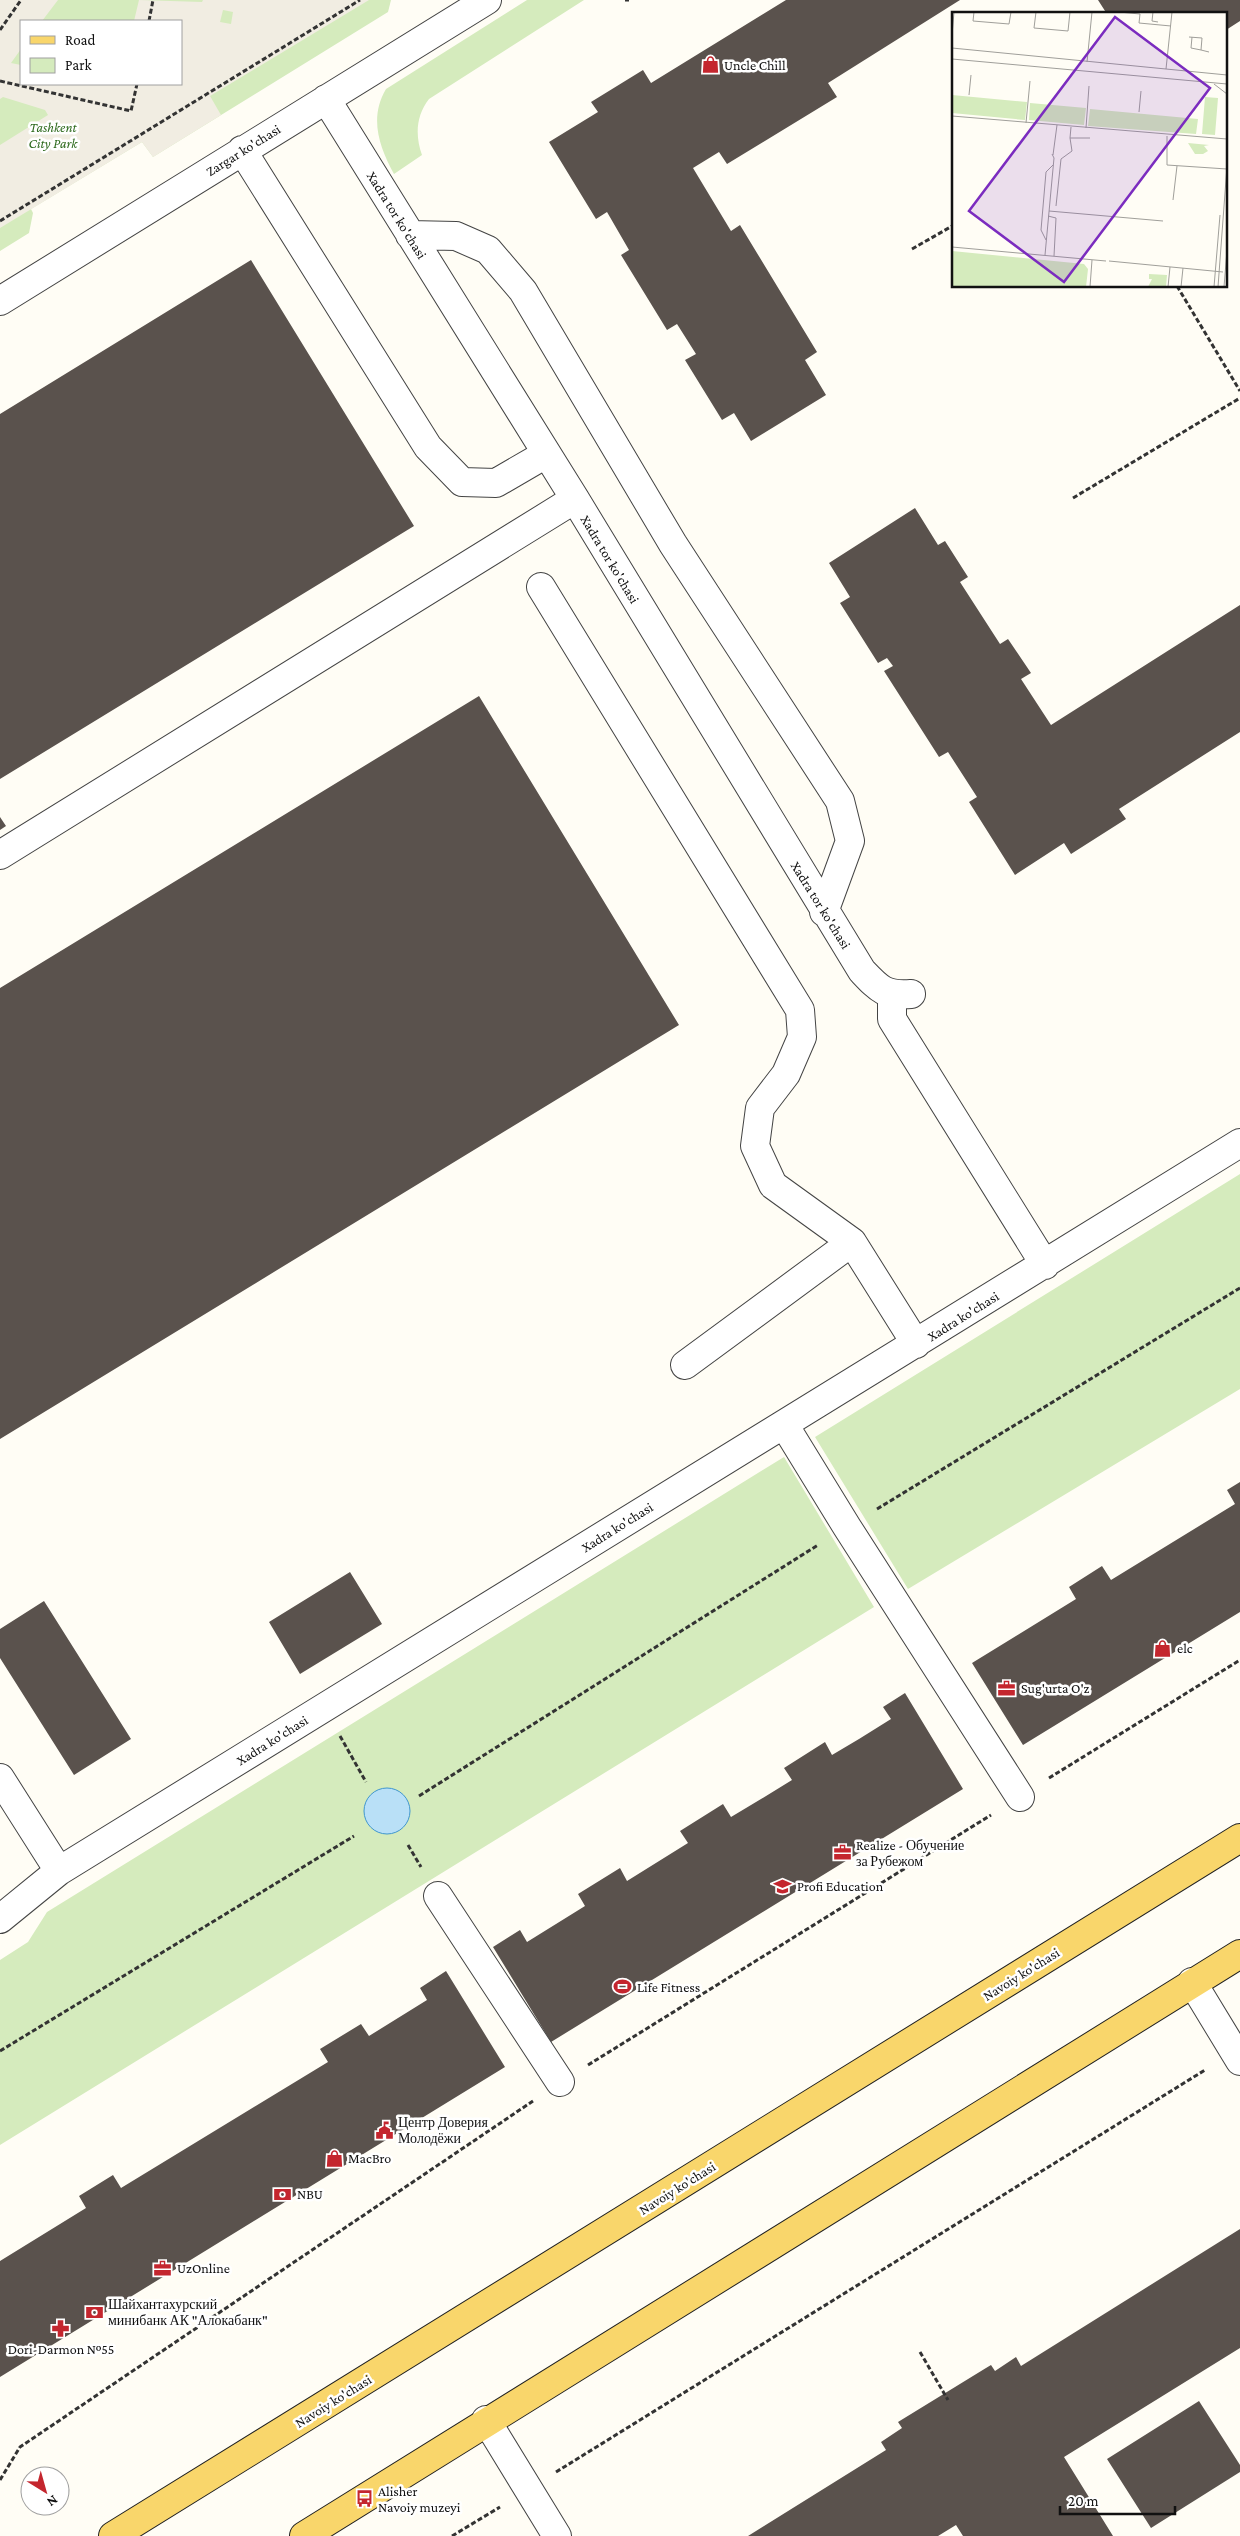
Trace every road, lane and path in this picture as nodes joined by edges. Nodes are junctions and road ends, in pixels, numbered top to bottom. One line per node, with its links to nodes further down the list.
1 (21, 0): 8 (path)
2 (154, 0): 7 (path)
3 (360, 0): 13 (path)
4 (486, 0): 11 (street, Zargar ko'chasi)
5 (626, 0): 6 (path)
6 (630, 0)
7 (149, 20)
8 (0, 30)
9 (0, 81): 10 (path)
10 (137, 85)
11 (326, 99): 12 (street, Zargar ko'chasi); 15 (street, Xadra tor ko'chasi)
12 (242, 150): 18 (street, Zargar ko'chasi); 21 (street)
13 (0, 221)
14 (952, 225): 16 (path)
15 (410, 235): 21 (street, Xadra tor ko'chasi); 26 (street)
16 (912, 249)
17 (1177, 288): 19 (path)
18 (0, 301)
19 (1240, 391)
20 (1240, 398): 22 (path)
21 (546, 454): 23 (street, Xadra tor ko'chasi)
22 (1073, 498)
23 (575, 499): 25 (street); 26 (street, Xadra tor ko'chasi)
24 (541, 587): 28 (street)
25 (0, 855)
26 (824, 912): 29 (street, Xadra tor ko'chasi)
27 (1240, 1143): 29 (street, Xadra ko'chasi)
28 (852, 1242): 30 (street); 31 (street)
29 (1045, 1265): 30 (street, Xadra ko'chasi)
30 (916, 1344): 32 (street, Xadra ko'chasi)
31 (685, 1365)
32 (785, 1426): 34 (street, Xadra ko'chasi); 37 (street)
33 (1240, 1660): 37 (path)
34 (324, 1708): 36 (path); 40 (street, Xadra ko'chasi)
35 (0, 1778): 40 (street)
36 (366, 1782)
37 (1020, 1797): 47 (path)
38 (354, 1836): 45 (path)
39 (1240, 1838): 53 (main road, Navoiy ko'chasi)
40 (59, 1871): 42 (street, Xadra ko'chasi)
41 (438, 1896): 47 (street)
42 (0, 1919)
43 (1240, 1954): 44 (main road)
44 (1192, 1982): 46 (street); 50 (main road)
45 (0, 2051)
46 (1237, 2056): 52 (path)
47 (560, 2082): 51 (path)
48 (920, 2352): 49 (path)
49 (948, 2400)
50 (486, 2420): 52 (street); 54 (main road)
51 (0, 2480)
52 (529, 2489): 55 (path); 56 (street)
53 (113, 2536)
54 (304, 2536)
55 (452, 2536)
56 (557, 2536)

